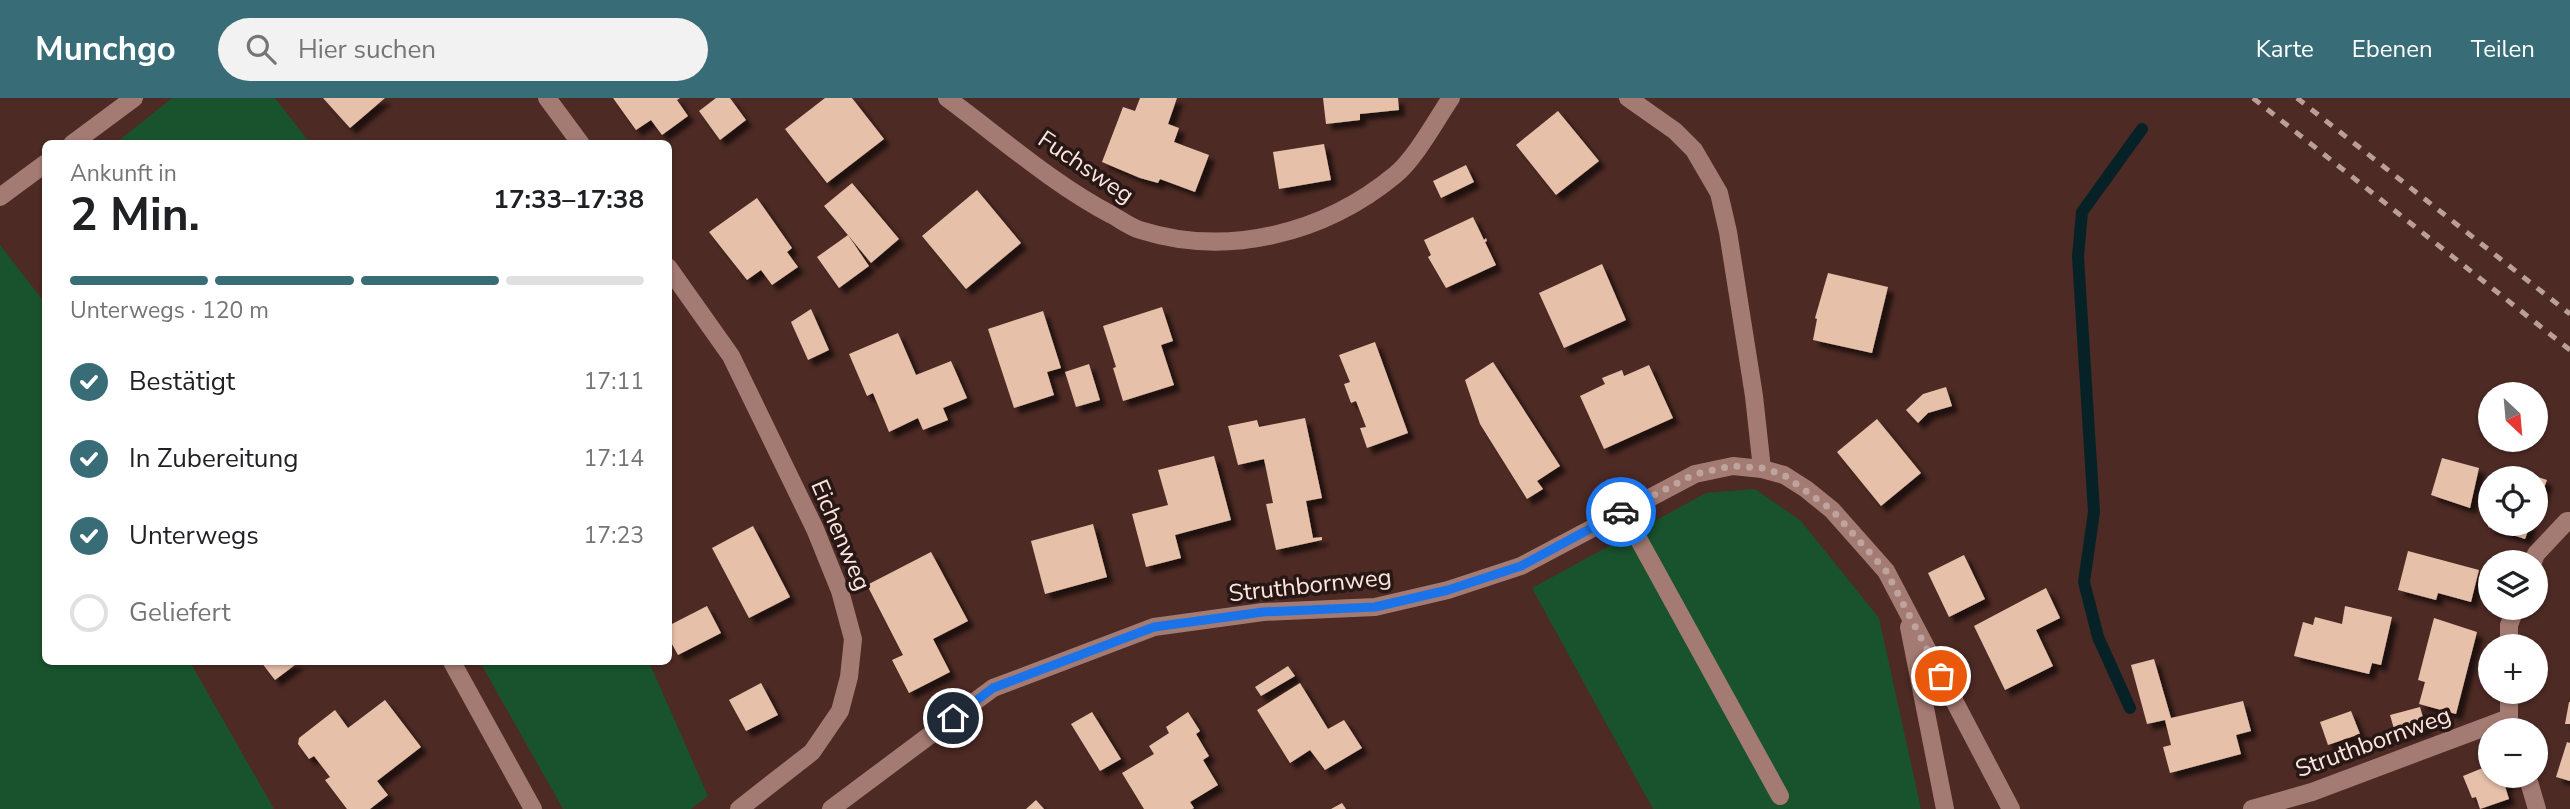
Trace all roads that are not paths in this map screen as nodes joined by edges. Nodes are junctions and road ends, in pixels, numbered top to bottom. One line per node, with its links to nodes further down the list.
1 (134, 98): 6 (street)
2 (547, 98): 7 (street)
3 (947, 98): 4 (street, Fuchsweg)
4 (1451, 98)
5 (1628, 98): 11 (street)
6 (77, 140)
7 (578, 140)
8 (42, 166): 9 (street)
9 (0, 197)
10 (672, 273): 22 (street, Eichenweg)
11 (1762, 468): 12 (street, Struthbornweg); 15 (street, Struthbornweg)
12 (1623, 511): 19 (street); 23 (street, Struthbornweg)
13 (2570, 522): 14 (street)
14 (2540, 550)
15 (1906, 609): 24 (street); 25 (street, Struthbornweg)
16 (454, 665): 21 (street)
17 (2478, 737): 20 (street, Struthbornweg)
18 (2531, 788): 27 (street)
19 (1780, 796)
20 (2312, 801): 26 (street, Struthbornweg)
21 (533, 809)
22 (739, 809)
23 (831, 809)
24 (1945, 809)
25 (2011, 809)
26 (2252, 809)
27 (2537, 809)

